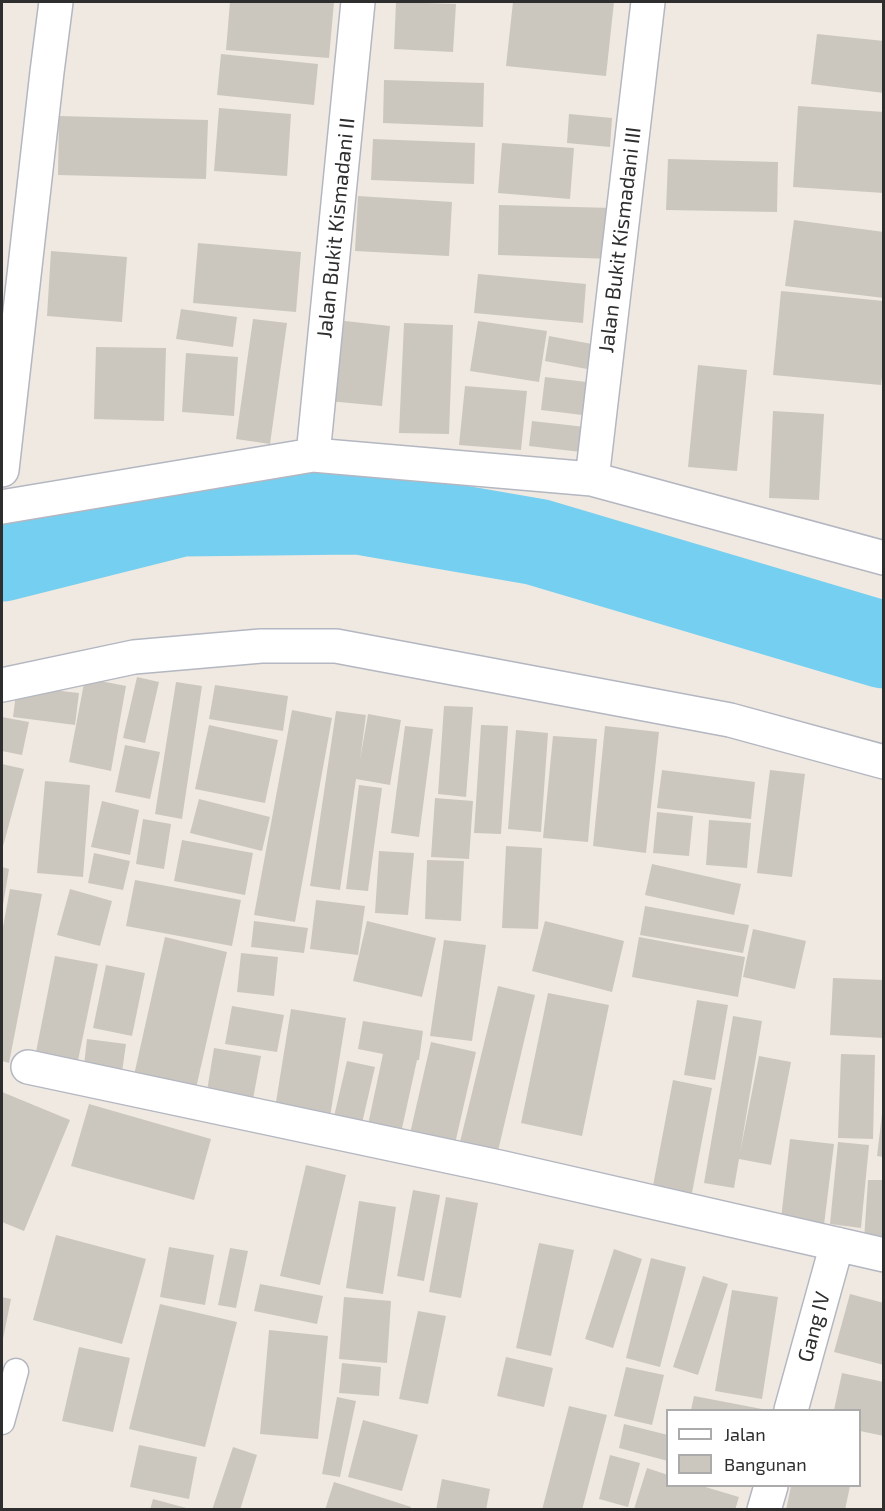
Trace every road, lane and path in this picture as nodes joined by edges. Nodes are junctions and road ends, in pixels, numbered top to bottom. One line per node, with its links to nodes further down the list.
1 (56, 2): 5 (street)
2 (358, 2): 4 (street, Jalan Bukit Kismadani II)
3 (648, 2): 6 (street, Jalan Bukit Kismadani III)
4 (313, 455): 6 (street); 7 (street)
5 (2, 470)
6 (592, 479): 8 (street)
7 (2, 507)
8 (884, 558)
9 (2, 685): 10 (street)
10 (884, 762)
11 (28, 1067): 12 (street)
12 (837, 1244): 13 (street); 15 (street, Gang IV)
13 (884, 1255)
14 (16, 1371): 16 (lane)
15 (791, 1409)
16 (2, 1422)
17 (770, 1487): 18 (street)
18 (764, 1509)

